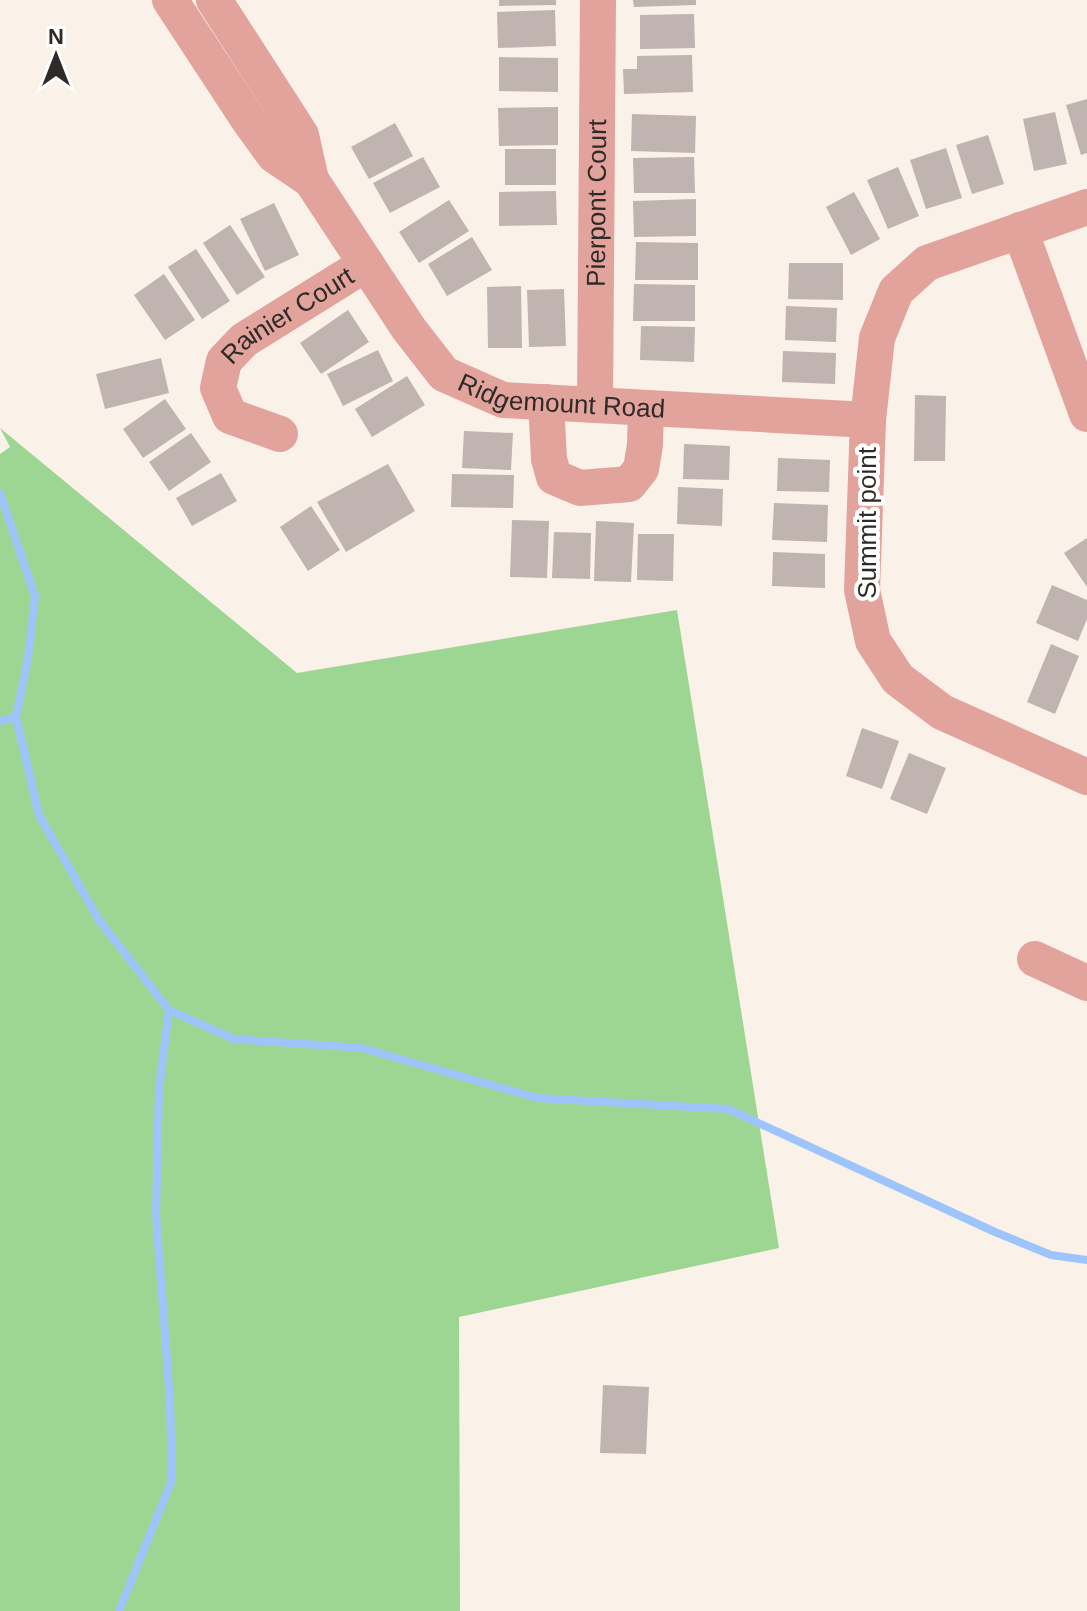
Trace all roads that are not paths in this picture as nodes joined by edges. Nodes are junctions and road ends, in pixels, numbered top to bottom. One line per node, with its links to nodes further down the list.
1 (170, 0): 4 (street, Ridgemount Road)
2 (214, 0): 4 (street, Ridgemount Road)
3 (598, 0): 9 (street, Pierpont Court)
4 (311, 180): 7 (street, Ridgemount Road)
5 (1087, 207): 6 (street, Summit point)
6 (1020, 230): 11 (street); 12 (street, Summit point)
7 (366, 264): 8 (street, Ridgemount Road); 13 (street, Rainier Court)
8 (546, 402): 9 (street, Ridgemount Road); 10 (street)
9 (595, 405): 10 (street, Ridgemount Road)
10 (646, 408): 12 (street, Ridgemount Road)
11 (1087, 414)
12 (868, 420): 14 (street, Summit point)
13 (280, 434)
14 (1086, 775)
15 (1035, 959): 16 (street)
16 (1087, 983)

